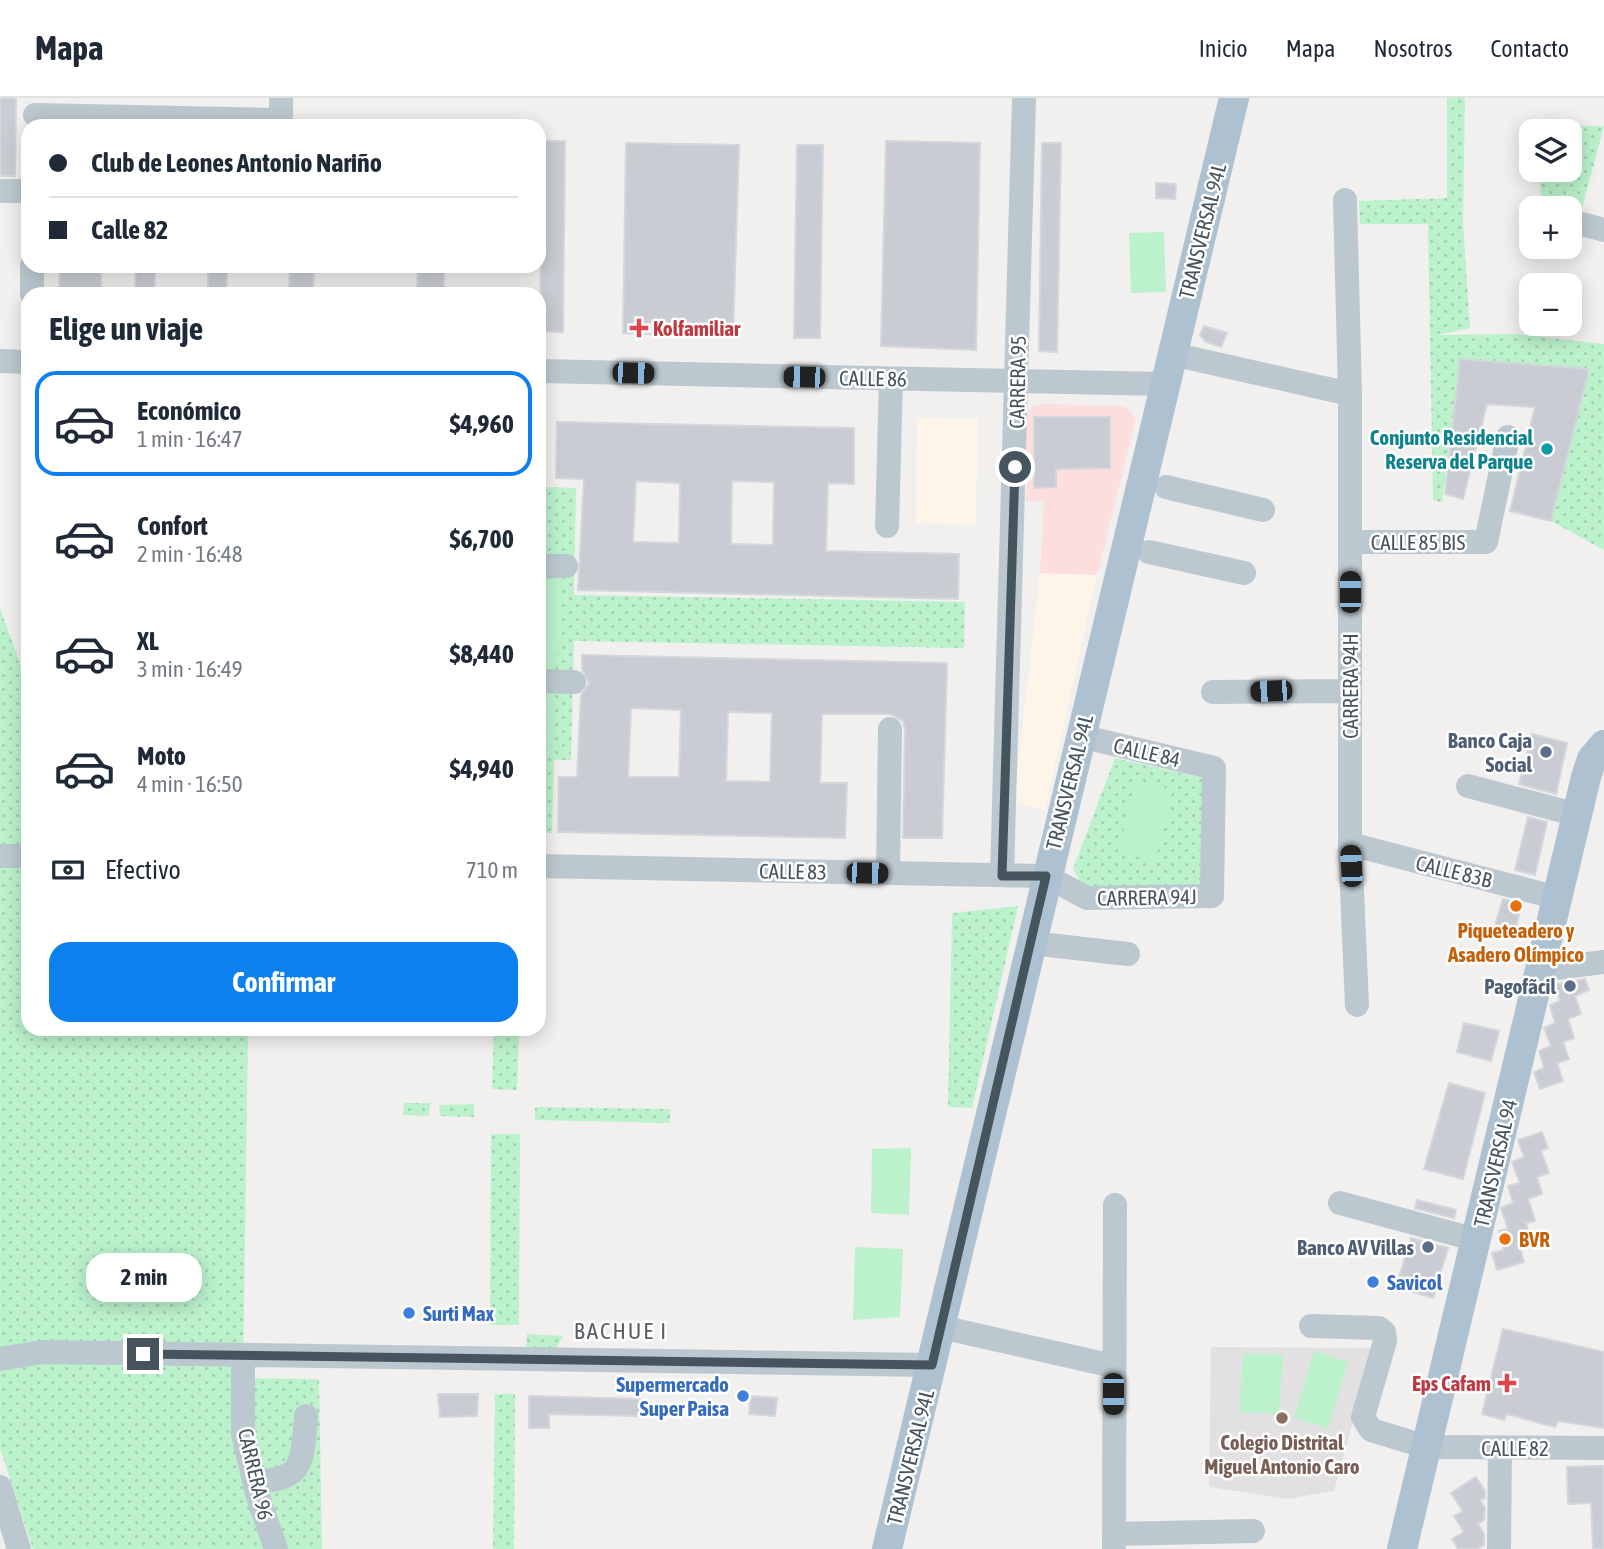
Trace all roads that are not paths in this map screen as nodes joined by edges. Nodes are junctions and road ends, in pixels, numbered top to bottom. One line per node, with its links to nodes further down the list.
1 (1024, 98): 15 (street, CARRERA 95)
2 (1234, 98): 10 (main road, TRANSVERSAL 94L)
3 (281, 109): 4 (street)
4 (35, 113)
5 (0, 191): 6 (street)
6 (21, 191)
7 (1345, 200): 17 (street, CARRERA 94H)
8 (1582, 224): 9 (street)
9 (1604, 230)
10 (1172, 354): 16 (main road, TRANSVERSAL 94L); 17 (street)
11 (0, 361): 12 (street)
12 (21, 362)
13 (546, 372): 14 (street, CALLE 86)
14 (891, 379): 15 (street, CALLE 86); 21 (street)
15 (1018, 381): 16 (street, CALLE 86); 42 (street, CARRERA 95)
16 (1165, 384): 32 (main road, TRANSVERSAL 94L)
17 (1349, 394): 22 (street, CARRERA 94H)
18 (1508, 437): 22 (street, CALLE 85 BIS)
19 (1166, 486): 20 (street)
20 (1263, 510)
21 (887, 526)
22 (1350, 542): 29 (street, CARRERA 94H)
23 (1149, 552): 26 (street)
24 (546, 566): 25 (street)
25 (566, 566)
26 (1244, 573)
27 (546, 681): 28 (street)
28 (574, 682)
29 (1350, 691): 30 (street); 37 (street, CARRERA 94H)
30 (1213, 692)
31 (890, 729): 41 (street)
32 (1080, 736): 43 (main road, TRANSVERSAL 94L); 44 (street, CALLE 84)
33 (1604, 745): 34 (main road, TRANSVERSAL 94)
34 (1595, 775): 36 (main road, TRANSVERSAL 94)
35 (1468, 786): 36 (street)
36 (1577, 815): 45 (main road, TRANSVERSAL 94)
37 (1350, 844): 45 (street, CALLE 83B); 50 (street, CARRERA 94H)
38 (0, 856): 39 (street)
39 (21, 856)
40 (546, 866): 41 (street, CALLE 83)
41 (888, 873): 42 (street, CALLE 83)
42 (1002, 876): 43 (street, CALLE 83)
43 (1046, 876): 44 (street, CARRERA 94J); 46 (main road, TRANSVERSAL 94L)
44 (1212, 896)
45 (1558, 898): 49 (main road, TRANSVERSAL 94)
46 (1031, 943): 47 (street); 55 (main road, TRANSVERSAL 94L)
47 (1128, 954)
48 (1604, 962): 49 (street)
49 (1541, 970): 53 (main road, TRANSVERSAL 94)
50 (1357, 1005)
51 (1340, 1203): 53 (street)
52 (1115, 1205): 61 (street)
53 (1477, 1240): 63 (main road, TRANSVERSAL 94)
54 (1311, 1326): 63 (street, CALLE 82)
55 (941, 1327): 60 (main road, TRANSVERSAL 94L); 61 (street)
56 (0, 1344): 57 (street)
57 (43, 1352): 58 (street); 59 (street)
58 (243, 1355): 60 (street); 66 (street, CARRERA 96)
59 (0, 1359)
60 (932, 1365): 73 (main road, TRANSVERSAL 94L)
61 (1113, 1366): 70 (street)
62 (306, 1416): 66 (street)
63 (1427, 1447): 64 (street, CALLE 82); 74 (main road, TRANSVERSAL 94)
64 (1500, 1448): 65 (street, CALLE 82); 75 (street)
65 (1604, 1448)
66 (254, 1481): 72 (street, CARRERA 96)
67 (0, 1487): 68 (street)
68 (3, 1512): 71 (street)
69 (1252, 1531): 70 (street)
70 (1114, 1542)
71 (19, 1549)
72 (276, 1549)
73 (887, 1549)
74 (1402, 1549)
75 (1499, 1549)

